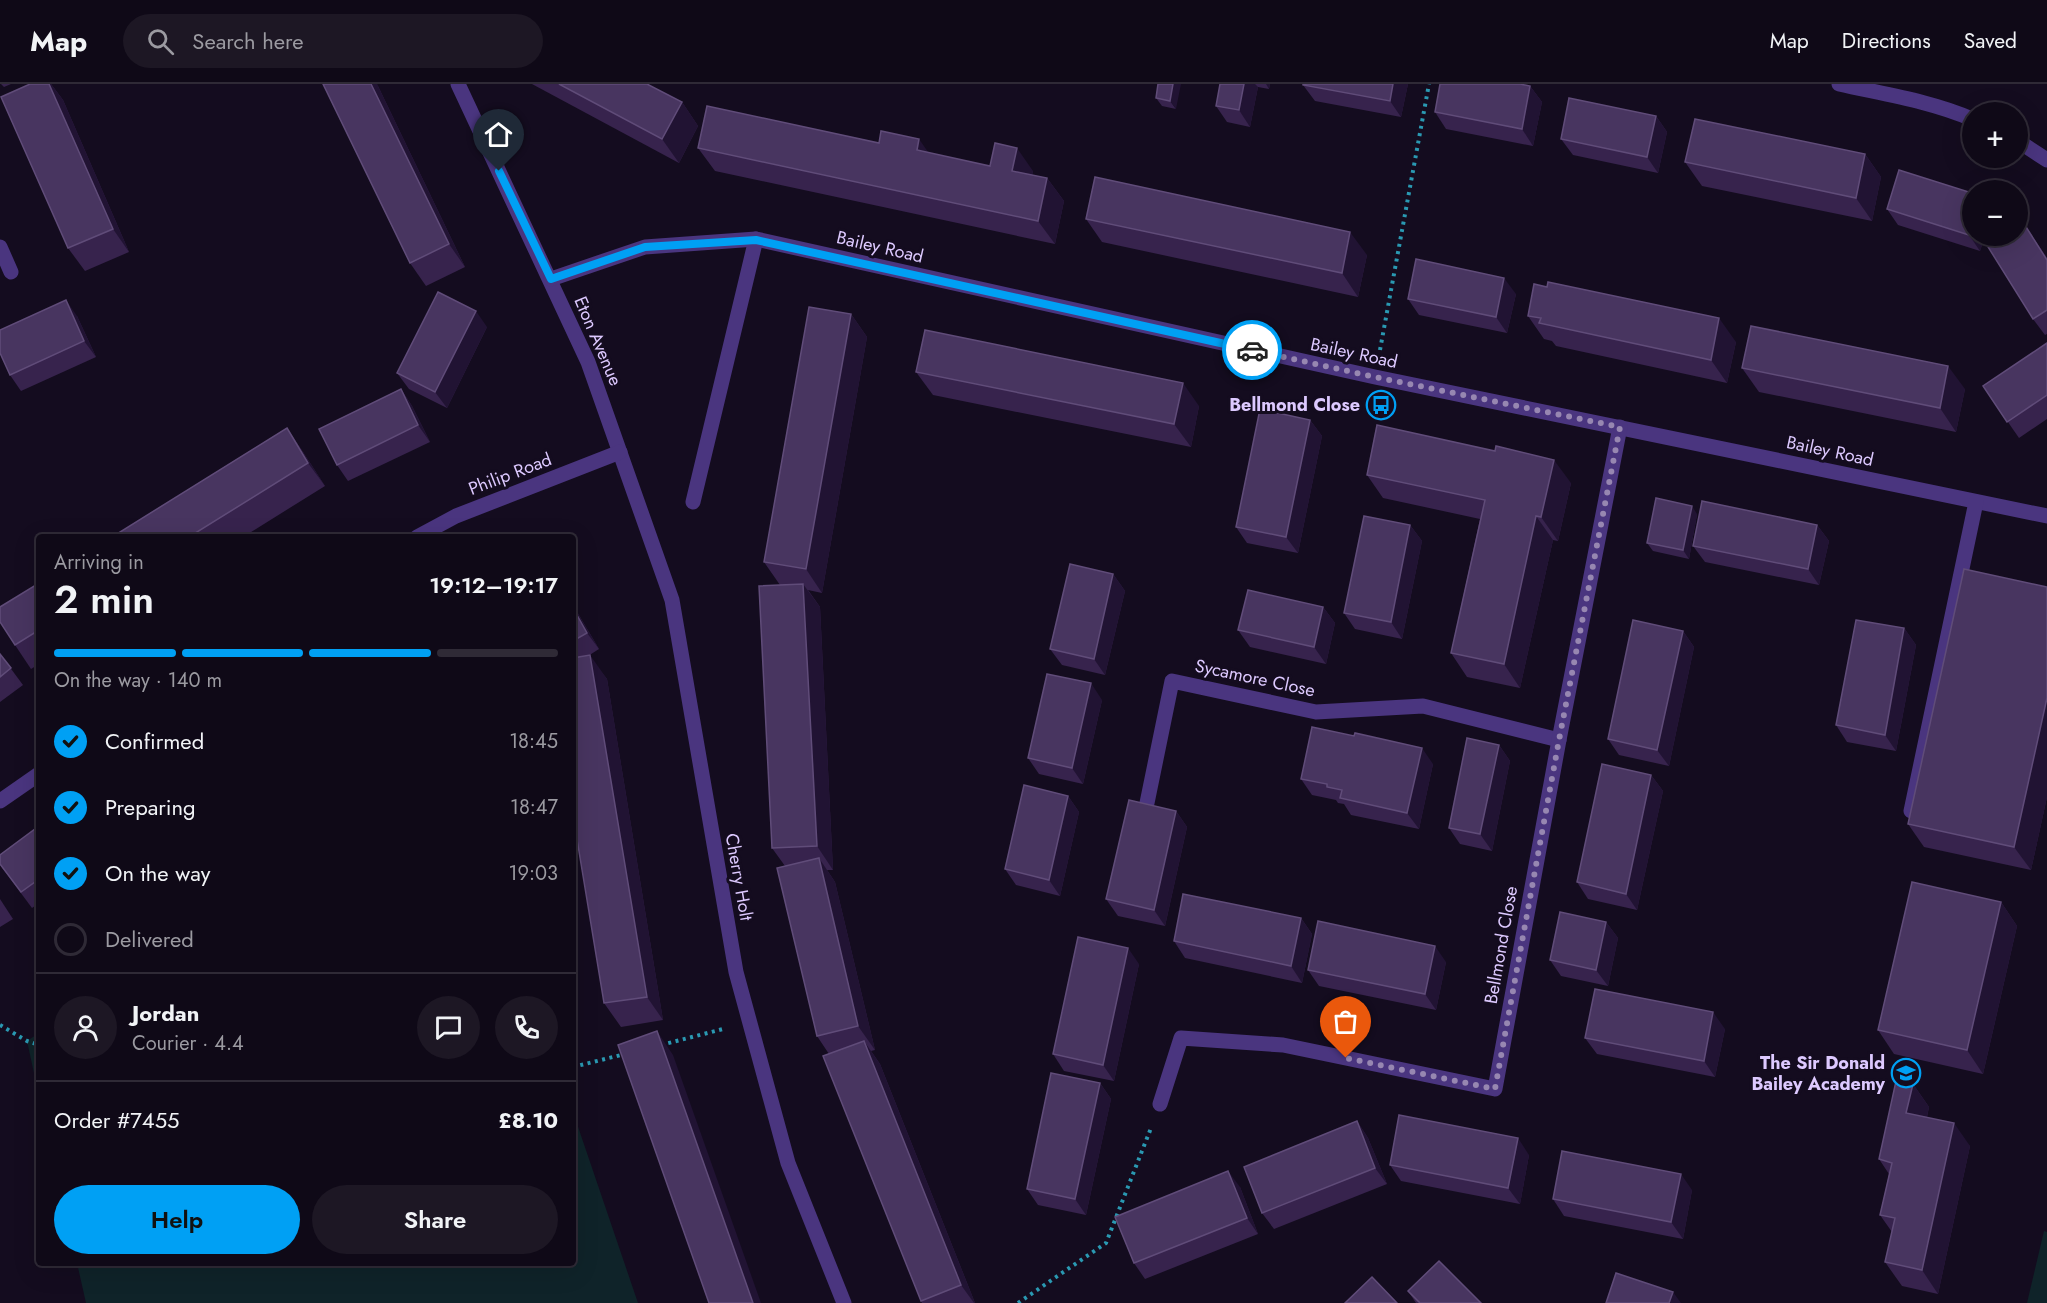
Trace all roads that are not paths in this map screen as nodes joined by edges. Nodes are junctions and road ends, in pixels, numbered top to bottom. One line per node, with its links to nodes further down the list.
1 (458, 84): 9 (street, Eton Avenue)
2 (1839, 84): 3 (street)
3 (1962, 114)
4 (2028, 148): 5 (street)
5 (2047, 160)
6 (756, 240): 9 (street, Bailey Road); 10 (street, Bailey Road); 12 (street)
7 (0, 247): 8 (street)
8 (11, 272)
9 (551, 279): 11 (street, Eton Avenue)
10 (1620, 427): 13 (street, Bailey Road); 16 (street, Bellmond Close)
11 (620, 452): 15 (street, Philip Road); 22 (street, Cherry Holt)
12 (693, 502)
13 (1976, 502): 14 (street, Bailey Road); 20 (street)
14 (2047, 516)
15 (423, 534)
16 (1559, 740): 19 (street, Sycamore Close); 21 (street, Bellmond Close)
17 (36, 776): 18 (street)
18 (0, 801)
19 (1147, 803)
20 (1911, 811)
21 (1160, 1104)
22 (844, 1303)

